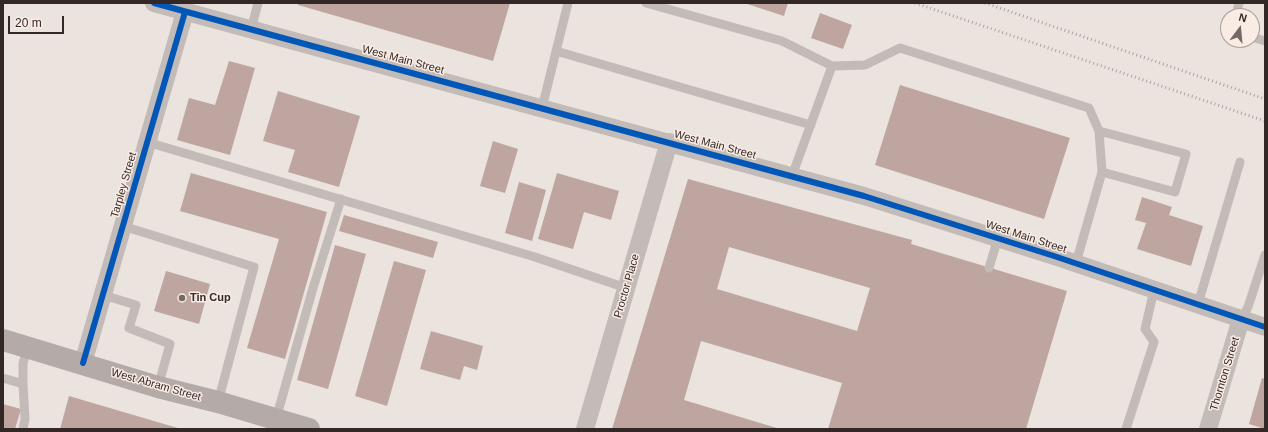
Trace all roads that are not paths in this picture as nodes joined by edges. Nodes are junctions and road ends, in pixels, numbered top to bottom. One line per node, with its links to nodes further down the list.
1 (154, 3): 5 (street, West Main Street)
2 (258, 3): 6 (lane)
3 (568, 3): 7 (lane)
4 (646, 3): 8 (lane)
5 (178, 8): 6 (street, West Main Street); 12 (street, Tarpley Street)
6 (251, 30): 9 (street, West Main Street)
7 (556, 51): 9 (lane); 10 (lane)
8 (832, 66): 10 (lane); 11 (lane)
9 (542, 108): 13 (street, West Main Street)
10 (811, 125): 16 (lane)
11 (1099, 130): 15 (lane); 15 (lane)
12 (147, 142): 17 (lane); 18 (street, Tarpley Street)
13 (669, 142): 16 (street, West Main Street); 23 (street, Proctor Place)
14 (1240, 162): 26 (lane)
15 (1102, 172): 21 (lane)
16 (792, 176): 19 (street, West Main Street)
17 (341, 199): 23 (lane); 36 (lane)
18 (123, 226): 25 (street, Tarpley Street); 35 (lane)
19 (998, 238): 21 (street, West Main Street); 22 (lane)
20 (1265, 255): 27 (lane)
21 (1076, 264): 24 (street, West Main Street)
22 (989, 268)
23 (626, 288): 39 (street, Proctor Place)
24 (1154, 290): 26 (street, West Main Street); 40 (lane)
25 (103, 295): 31 (street, Tarpley Street); 34 (lane)
26 (1198, 304): 27 (street, West Main Street)
27 (1241, 319): 28 (street, West Main Street); 41 (street, Thornton Street)
28 (1265, 327)
29 (3, 340): 30 (main road, West Abram Street)
30 (28, 348): 31 (main road, West Abram Street); 33 (lane)
31 (83, 363): 34 (main road, West Abram Street)
32 (3, 378): 33 (lane)
33 (23, 384): 37 (lane)
34 (158, 387): 35 (main road, West Abram Street)
35 (218, 402): 36 (main road, West Abram Street)
36 (276, 419): 38 (main road, West Abram Street)
37 (23, 429)
38 (310, 429)
39 (585, 429)
40 (1126, 429)
41 (1208, 429)

